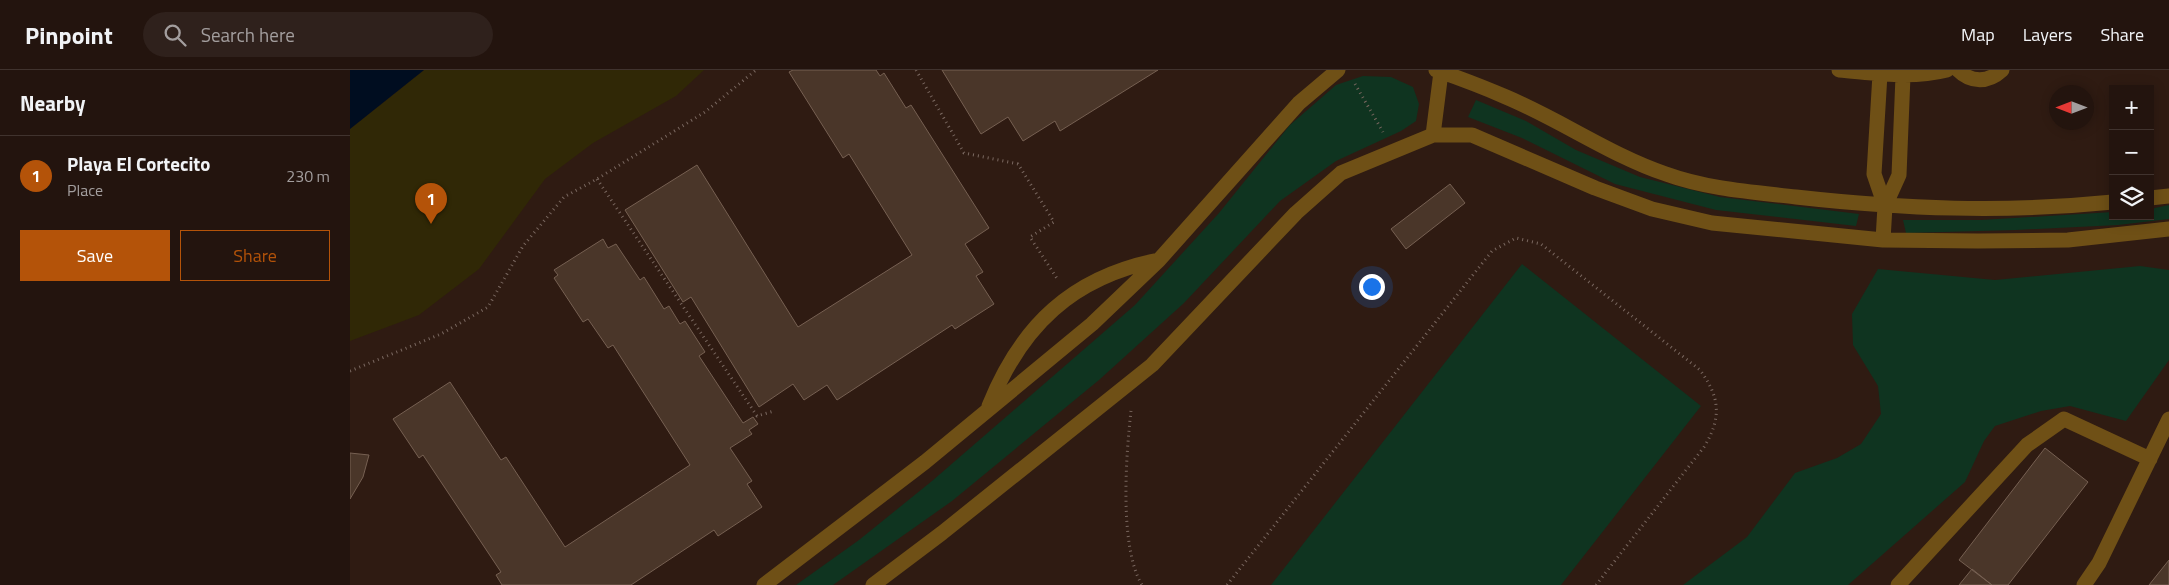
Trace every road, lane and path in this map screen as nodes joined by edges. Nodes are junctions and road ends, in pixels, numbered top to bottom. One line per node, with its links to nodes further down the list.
1 (756, 70): 14 (path)
2 (916, 70): 22 (path)
3 (1338, 70): 21 (lane)
4 (1839, 70): 9 (lane)
5 (1947, 70): 10 (lane)
6 (1958, 70): 7 (lane)
7 (2002, 70)
8 (1438, 71): 12 (lane); 18 (lane)
9 (1880, 74): 10 (lane); 18 (lane)
10 (1904, 76): 18 (lane)
11 (1351, 78): 13 (path)
12 (1433, 134): 13 (lane); 20 (lane)
13 (1393, 150): 24 (lane)
14 (598, 180): 23 (path); 26 (path)
15 (2169, 196): 16 (lane)
16 (2154, 198)
17 (2109, 202): 18 (lane)
18 (1885, 206): 20 (lane)
19 (2169, 229): 20 (lane)
20 (1883, 240)
21 (1159, 260): 25 (lane); 25 (lane)
22 (1054, 273)
23 (350, 371)
24 (1134, 380): 30 (lane); 31 (path)
25 (987, 410): 29 (lane)
26 (774, 411)
27 (2169, 419): 28 (lane)
28 (2150, 459): 34 (lane); 35 (lane)
29 (764, 585)
30 (873, 585)
31 (1142, 585)
32 (1227, 585): 33 (path)
33 (1596, 585)
34 (1898, 585)
35 (2084, 585)

